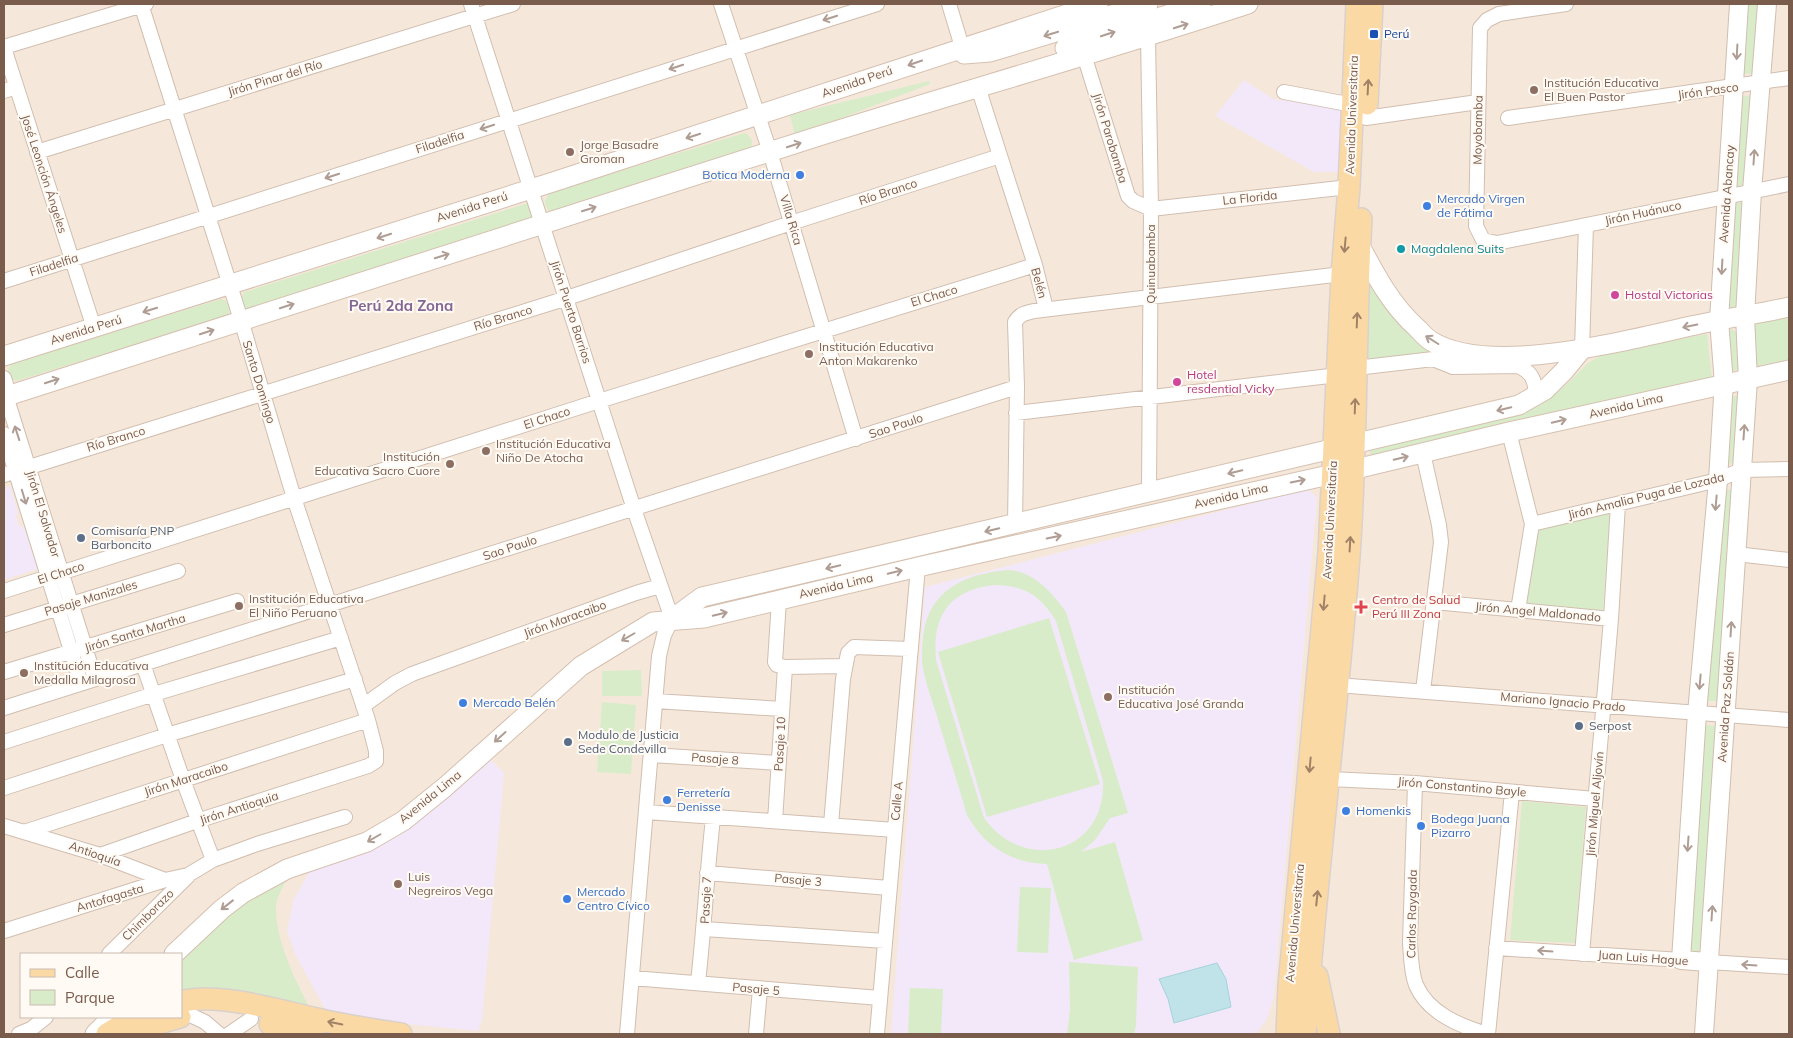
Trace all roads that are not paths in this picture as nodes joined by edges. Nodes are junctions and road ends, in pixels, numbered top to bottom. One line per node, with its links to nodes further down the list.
1 (143, 4): 19 (street); 30 (street, Santo Domingo)
2 (513, 4): 16 (street, Jirón Pinar del Río)
3 (721, 4): 20 (street, Villa Rica)
4 (877, 4): 20 (street, Filadelfia, one-way to 20)
5 (949, 4): 18 (street)
6 (1098, 4): 15 (main road, Avenida Perú)
7 (1148, 4): 21 (main road, Avenida Perú, one-way to 21)
8 (1201, 4): 35 (main road, one-way to 8)
9 (1248, 4): 17 (main road, one-way to 9)
10 (1357, 4): 31 (main road, Avenida Universitaria)
11 (1372, 4): 31 (main road, Avenida Universitaria, one-way to 11)
12 (1566, 4): 29 (street, Moyobamba)
13 (1739, 4): 26 (street, Avenida Abancay, one-way to 26)
14 (1767, 4): 24 (street, Avenida Abancay)
15 (1068, 8): 18 (main road, Avenida Perú)
16 (473, 10): 30 (street, Jirón Pinar del Río); 34 (street, Jirón Puerto Barrios)
17 (1148, 37): 22 (main road); 44 (street, Quinuabamba)
18 (962, 47): 21 (main road, Avenida Perú)
19 (4, 48): 27 (street, José Leonción Ángeles)
20 (735, 49): 32 (street, Villa Rica); 34 (street, Filadelfia, one-way to 34)
21 (938, 55): 32 (main road, Avenida Perú, one-way to 32)
22 (1084, 55): 25 (main road); 44 (street, Jirón Parobamba)
23 (1789, 78): 24 (street, Jirón Pasco)
24 (1760, 83): 26 (street, Jirón Pasco); 42 (street, Avenida Abancay, one-way to 24)
25 (978, 87): 35 (main road); 38 (street, Belén)
26 (1735, 87): 33 (street, Jirón Pasco); 43 (street, Avenida Abancay)
27 (10, 89): 36 (street, José Leonción Ángeles)
28 (1284, 92): 31 (street)
29 (1478, 102): 31 (street); 49 (street, Moyobamba)
30 (174, 109): 36 (street, Jirón Pinar del Río); 45 (street, Santo Domingo)
31 (1360, 112): 40 (main road, Avenida Universitaria); 50 (main road, Avenida Universitaria)
32 (757, 115): 37 (street, Villa Rica); 41 (main road, Avenida Perú, one-way to 41)
33 (1508, 118)
34 (508, 120): 41 (street, Jirón Puerto Barrios); 45 (street, Filadelfia, one-way to 45)
35 (815, 138): 37 (main road, one-way to 35)
36 (37, 152): 51 (street, José Leonción Ángeles)
37 (770, 152): 46 (street, Villa Rica); 47 (main road, one-way to 37)
38 (1000, 156): 46 (street, Río Branco); 52 (street, Belén)
39 (1789, 184): 42 (street, Jirón Huánuco)
40 (1350, 187): 44 (street, La Florida); 53 (main road, Avenida Universitaria, one-way to 53)
41 (531, 188): 47 (street, Jirón Puerto Barrios); 55 (main road, Avenida Perú, one-way to 55)
42 (1752, 191): 43 (street, Jirón Huánuco); 60 (street, Avenida Abancay)
43 (1726, 196): 48 (street, Jirón Huánuco); 62 (street, Avenida Abancay, one-way to 62)
44 (1151, 209): 57 (street, Quinuabamba)
45 (207, 216): 51 (street, Filadelfia); 55 (street, Santo Domingo)
46 (791, 222): 56 (street, Río Branco); 64 (street, Villa Rica)
47 (542, 224): 56 (street, Jirón Puerto Barrios); 61 (main road, one-way to 47)
48 (1586, 225): 49 (street, Jirón Huánuco); 65 (street)
49 (1497, 243)
50 (1360, 244): 66 (main road, one-way to 50); 70 (main road, Avenida Universitaria, one-way to 50)
51 (71, 259): 54 (street, Filadelfia); 63 (street, José Leonción Ángeles)
52 (1034, 265): 59 (street, Belén); 64 (street, El Chaco)
53 (1342, 274): 57 (street); 70 (main road, Avenida Universitaria)
54 (4, 281)
55 (230, 285): 61 (street, Santo Domingo); 63 (main road, Avenida Perú, one-way to 63)
56 (567, 298): 76 (street, Río Branco); 79 (street, Jirón Puerto Barrios)
57 (1151, 298): 59 (street); 78 (street, Quinuabamba)
58 (1789, 307): 60 (main road)
59 (1046, 310): 74 (street, Belén)
60 (1745, 316): 62 (main road); 72 (street, Avenida Abancay)
61 (241, 320): 75 (main road, one-way to 61); 76 (street, Santo Domingo)
62 (1719, 320): 65 (main road, one-way to 65); 73 (street, Avenida Abancay)
63 (94, 328): 67 (main road, Avenida Perú)
64 (824, 331): 79 (street, El Chaco); 83 (street, Villa Rica)
65 (1582, 349): 66 (main road); 77 (main road, Avenida Lima)
66 (1472, 354): 68 (street)
67 (4, 356)
68 (1433, 359): 70 (street); 77 (street)
69 (1789, 370): 72 (main road, Avenida Lima)
70 (1347, 372): 78 (street); 84 (main road, Avenida Universitaria)
71 (1789, 376): 72 (street)
72 (1748, 380): 73 (main road, Avenida Lima); 88 (street, Avenida Paz Soldán, one-way to 72)
73 (1724, 384): 81 (main road, Avenida Lima, one-way to 73); 91 (street)
74 (1017, 387): 80 (street, Belén); 83 (street, Sao Paulo)
75 (4, 390): 89 (street, Jirón El Salvador, one-way to 75)
76 (263, 393): 89 (street, Río Branco); 93 (street, Santo Domingo)
77 (1536, 395): 84 (main road, Avenida Lima, one-way to 84)
78 (1149, 398): 80 (street); 92 (street, Quinuabamba)
79 (599, 401): 93 (street, El Chaco); 95 (street, Jirón Puerto Barrios)
80 (1016, 413): 96 (street, Belén)
81 (1509, 432): 85 (main road, Avenida Lima); 97 (street)
82 (4, 434): 89 (street, Jirón El Salvador)
83 (856, 438): 95 (street, Sao Paulo)
84 (1344, 447): 87 (main road, Avenida Universitaria); 90 (main road, Avenida Universitaria); 92 (main road, Avenida Lima, one-way to 92)
85 (1423, 453): 87 (main road, Avenida Lima, one-way to 85); 107 (street)
86 (1789, 469): 88 (street, Jirón Amalia Puga de Lozada)
87 (1353, 470): 90 (main road, Avenida Lima); 124 (main road, Avenida Universitaria, one-way to 87)
88 (1741, 470): 91 (street, Jirón Amalia Puga de Lozada); 98 (street, Avenida Paz Soldán)
89 (16, 471): 102 (street, Jirón El Salvador)
90 (1332, 474): 100 (main road, Avenida Lima, one-way to 90); 175 (main road, Avenida Universitaria, one-way to 175)
91 (1718, 480): 94 (street, Jirón Amalia Puga de Lozada); 132 (street, one-way to 132)
92 (1149, 492): 96 (main road, Avenida Lima)
93 (294, 498): 102 (street, El Chaco); 108 (street, Santo Domingo)
94 (1618, 504): 97 (street, Jirón Amalia Puga de Lozada); 111 (street, Jirón Miguel Aljovín)
95 (634, 509): 103 (street, Jirón Puerto Barrios); 108 (street, Sao Paulo)
96 (1015, 524): 112 (main road, Avenida Lima, one-way to 112)
97 (1532, 524): 110 (street)
98 (1736, 554): 99 (street); 133 (street, Avenida Paz Soldán, one-way to 98)
99 (1789, 560)
100 (918, 567): 105 (main road, Avenida Lima, one-way to 100); 115 (street, Calle A)
101 (178, 571): 109 (street, Pasaje Manizales)
102 (54, 575): 104 (street, El Chaco); 109 (street, Jirón El Salvador)
103 (660, 586): 112 (street, Jirón Puerto Barrios); 128 (street, Jirón Maracaibo)
104 (4, 591)
105 (779, 600): 112 (main road, Avenida Lima, one-way to 105); 119 (street)
106 (237, 601): 116 (street, Jirón Santa Martha)
107 (1434, 602): 110 (street, Jirón Angel Maldonado); 125 (street)
108 (330, 605): 114 (street, Santo Domingo); 117 (street, Sao Paulo)
109 (64, 607): 113 (street, Pasaje Manizales); 116 (street, Jirón El Salvador)
110 (1518, 610): 111 (street, Jirón Angel Maldonado)
111 (1611, 618): 129 (street, Jirón Miguel Aljovín)
112 (672, 619): 127 (street); 168 (main road, Avenida Lima, one-way to 168)
113 (4, 626)
114 (341, 638): 122 (street, Santo Domingo); 126 (street)
115 (910, 649): 118 (street); 154 (street, Calle A)
116 (78, 651): 120 (street, Jirón Santa Martha); 121 (street, Jirón El Salvador); 123 (street, Jirón El Salvador)
117 (144, 664): 121 (street, Sao Paulo); 126 (street)
118 (844, 666): 119 (street); 152 (street)
119 (785, 667): 131 (street, Pasaje 10)
120 (4, 672)
121 (95, 679): 123 (street, Sao Paulo)
122 (355, 679): 128 (street, Santo Domingo); 136 (street)
123 (81, 684): 130 (street, Sao Paulo)
124 (1338, 685): 125 (street, Mariano Ignacio Prado); 141 (main road, Avenida Universitaria)
125 (1423, 691): 129 (street, Mariano Ignacio Prado)
126 (154, 694): 136 (street); 137 (street)
127 (655, 701): 131 (street); 138 (street)
128 (363, 706): 134 (street, Santo Domingo)
129 (1604, 706): 132 (street, Mariano Ignacio Prado); 146 (street, Jirón Miguel Aljovín)
130 (4, 708)
131 (782, 709): 140 (street, Pasaje 10)
132 (1697, 713): 133 (street, Mariano Ignacio Prado); 170 (street, one-way to 170)
133 (1725, 715): 135 (street, Mariano Ignacio Prado); 171 (street, Avenida Paz Soldán, one-way to 133)
134 (368, 720): 139 (street, Santo Domingo); 142 (street, Jirón Maracaibo)
135 (1789, 720)
136 (168, 735): 142 (street); 144 (street)
137 (4, 742)
138 (651, 755): 140 (street, Pasaje 8); 147 (street)
139 (376, 761): 150 (street, Jirón Antioquia)
140 (779, 764): 151 (street, Pasaje 10)
141 (1329, 778): 143 (street, Jirón Constantino Bayle); 165 (main road, Avenida Universitaria, one-way to 141)
142 (183, 780): 150 (street); 155 (street, Jirón Maracaibo)
143 (1416, 783): 145 (street, Jirón Constantino Bayle); 199 (street, Carlos Raygada)
144 (4, 788)
145 (1512, 792): 146 (street, Jirón Constantino Bayle); 166 (street)
146 (1595, 799): 169 (street, Jirón Miguel Aljovín)
147 (646, 812): 149 (street); 173 (street)
148 (345, 817): 157 (street, Antofagasta)
149 (713, 818): 151 (street); 158 (street, Pasaje 7)
150 (197, 821): 156 (street, Jirón Antioquia); 157 (street)
151 (775, 821): 152 (street)
152 (831, 825): 154 (street)
153 (4, 826): 155 (street)
154 (895, 830): 161 (street, Calle A)
155 (24, 832): 156 (street, Antioquía)
156 (100, 855): 160 (street, Antioquía)
157 (213, 860): 159 (street, Antofagasta)
158 (708, 873): 161 (street, Pasaje 3); 162 (street, Pasaje 7)
159 (188, 875): 160 (street, Antofagasta); 167 (street, Chimborazo)
160 (165, 880): 163 (street, Antofagasta)
161 (890, 888): 164 (street, Calle A)
162 (704, 929): 164 (street); 174 (street, Pasaje 7)
163 (4, 931)
164 (885, 941): 177 (street, Calle A)
165 (1311, 946): 184 (main road); 198 (main road, Avenida Universitaria)
166 (1496, 948): 169 (street, Juan Luis Hague, one-way to 166); 199 (street)
167 (110, 953)
168 (175, 953)
169 (1582, 954): 170 (street, Juan Luis Hague)
170 (1681, 960): 171 (street, Juan Luis Hague)
171 (1708, 962): 172 (street, Juan Luis Hague, one-way to 171); 200 (street, Avenida Paz Soldán)
172 (1789, 968)
173 (632, 978): 174 (street, Pasaje 5); 193 (street)
174 (698, 983): 176 (street, Pasaje 5)
175 (1289, 986): 196 (main road); 197 (main road, Avenida Universitaria)
176 (760, 989): 177 (street, Pasaje 5); 194 (street)
177 (880, 998): 195 (street, Calle A)
178 (183, 1012): 183 (main road); 189 (street); 192 (main road, one-way to 178)
179 (45, 1018): 185 (street)
180 (111, 1018): 186 (main road)
181 (133, 1018): 187 (main road)
182 (168, 1018): 188 (main road)
183 (251, 1019): 190 (street); 191 (main road)
184 (1329, 1033)
185 (19, 1034)
186 (95, 1034)
187 (107, 1034)
188 (135, 1034)
189 (220, 1034)
190 (229, 1034)
191 (313, 1034)
192 (401, 1034)
193 (627, 1034)
194 (756, 1034)
195 (877, 1034)
196 (1273, 1034)
197 (1286, 1034)
198 (1306, 1034)
199 (1487, 1034)
200 (1704, 1034)

